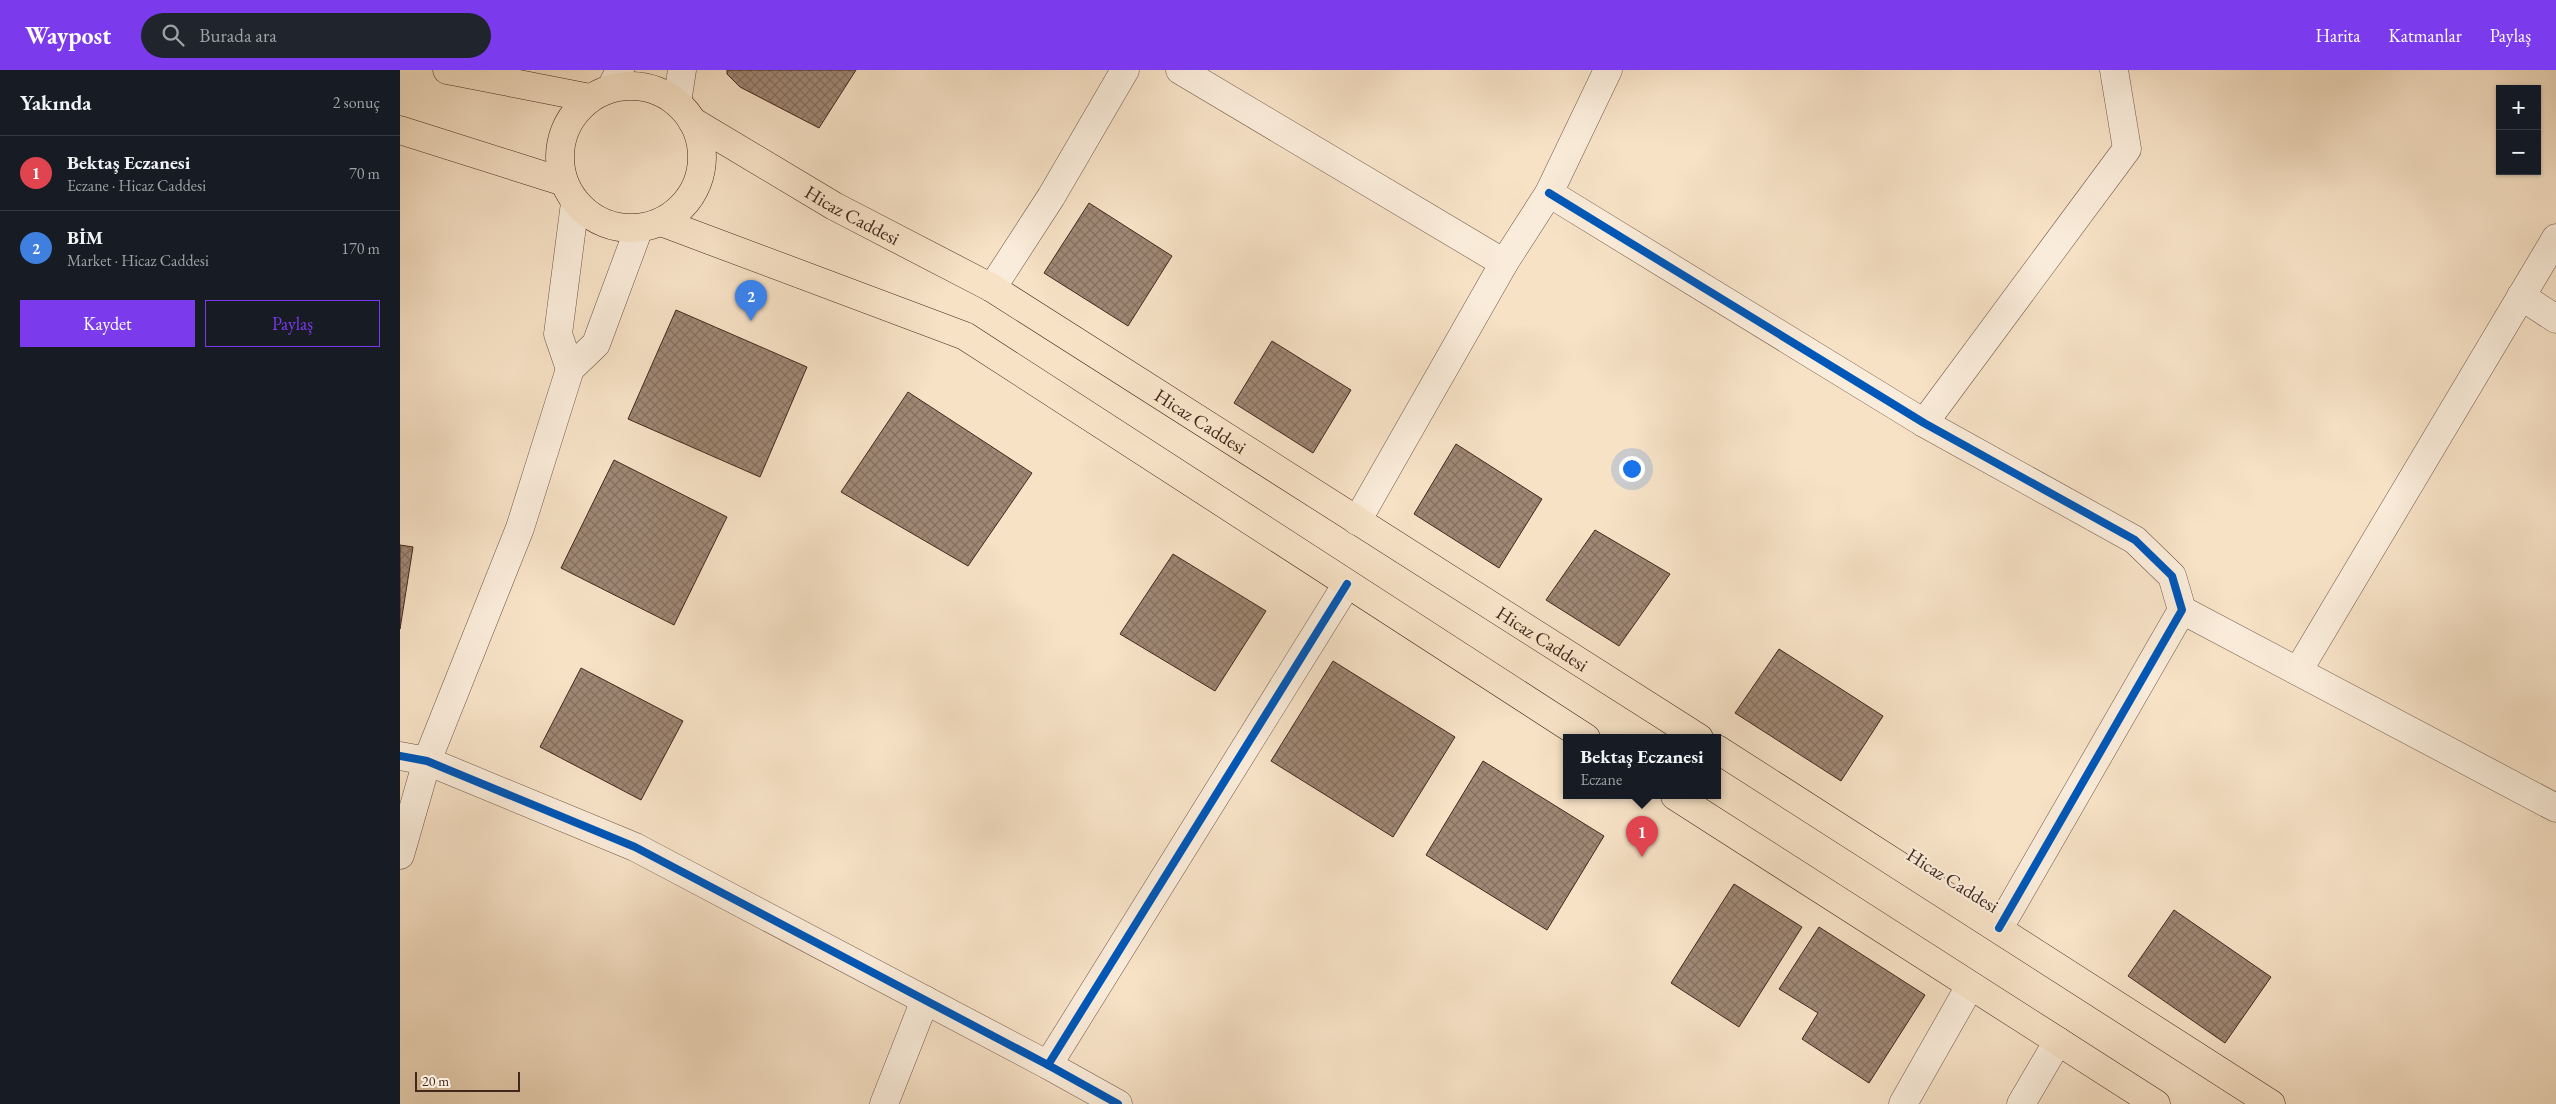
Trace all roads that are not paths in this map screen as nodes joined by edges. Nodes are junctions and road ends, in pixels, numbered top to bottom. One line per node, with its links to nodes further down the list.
1 (447, 70): 7 (main road)
2 (682, 70): 8 (street)
3 (1125, 70): 15 (street)
4 (1180, 70): 14 (street)
5 (1608, 70): 11 (street)
6 (2114, 70): 19 (street)
7 (607, 85): 8 (main road); 10 (main road)
8 (685, 112): 12 (main road); 15 (main road, Hicaz Caddesi)
9 (400, 130): 10 (main road)
10 (570, 192): 12 (main road); 18 (street)
11 (1550, 193): 14 (street); 19 (street)
12 (650, 225): 18 (street); 21 (main road)
13 (2556, 238): 16 (street)
14 (1504, 263): 20 (street)
15 (992, 288): 20 (main road, Hicaz Caddesi)
16 (2521, 296): 17 (street); 23 (street)
17 (2556, 318)
18 (570, 369): 28 (street)
19 (1924, 423): 22 (street)
20 (1356, 521): 25 (main road, Hicaz Caddesi)
21 (1347, 584): 24 (main road); 36 (street)
22 (2182, 610): 23 (street); 32 (street)
23 (2298, 671): 30 (street)
24 (1580, 734)
25 (1693, 734)
26 (1721, 752): 32 (main road, Hicaz Caddesi)
27 (400, 756): 28 (street)
28 (427, 761): 31 (street); 34 (street)
29 (1681, 799): 33 (main road)
30 (2556, 808)
31 (400, 855)
32 (1998, 928): 42 (main road, Hicaz Caddesi)
33 (1970, 986): 35 (main road); 39 (street)
34 (925, 1000): 36 (street); 37 (street)
35 (2058, 1041): 40 (street); 41 (main road)
36 (1048, 1065): 38 (street)
37 (884, 1104)
38 (1118, 1104)
39 (1903, 1104)
40 (2021, 1104)
41 (2156, 1104)
42 (2271, 1104)

